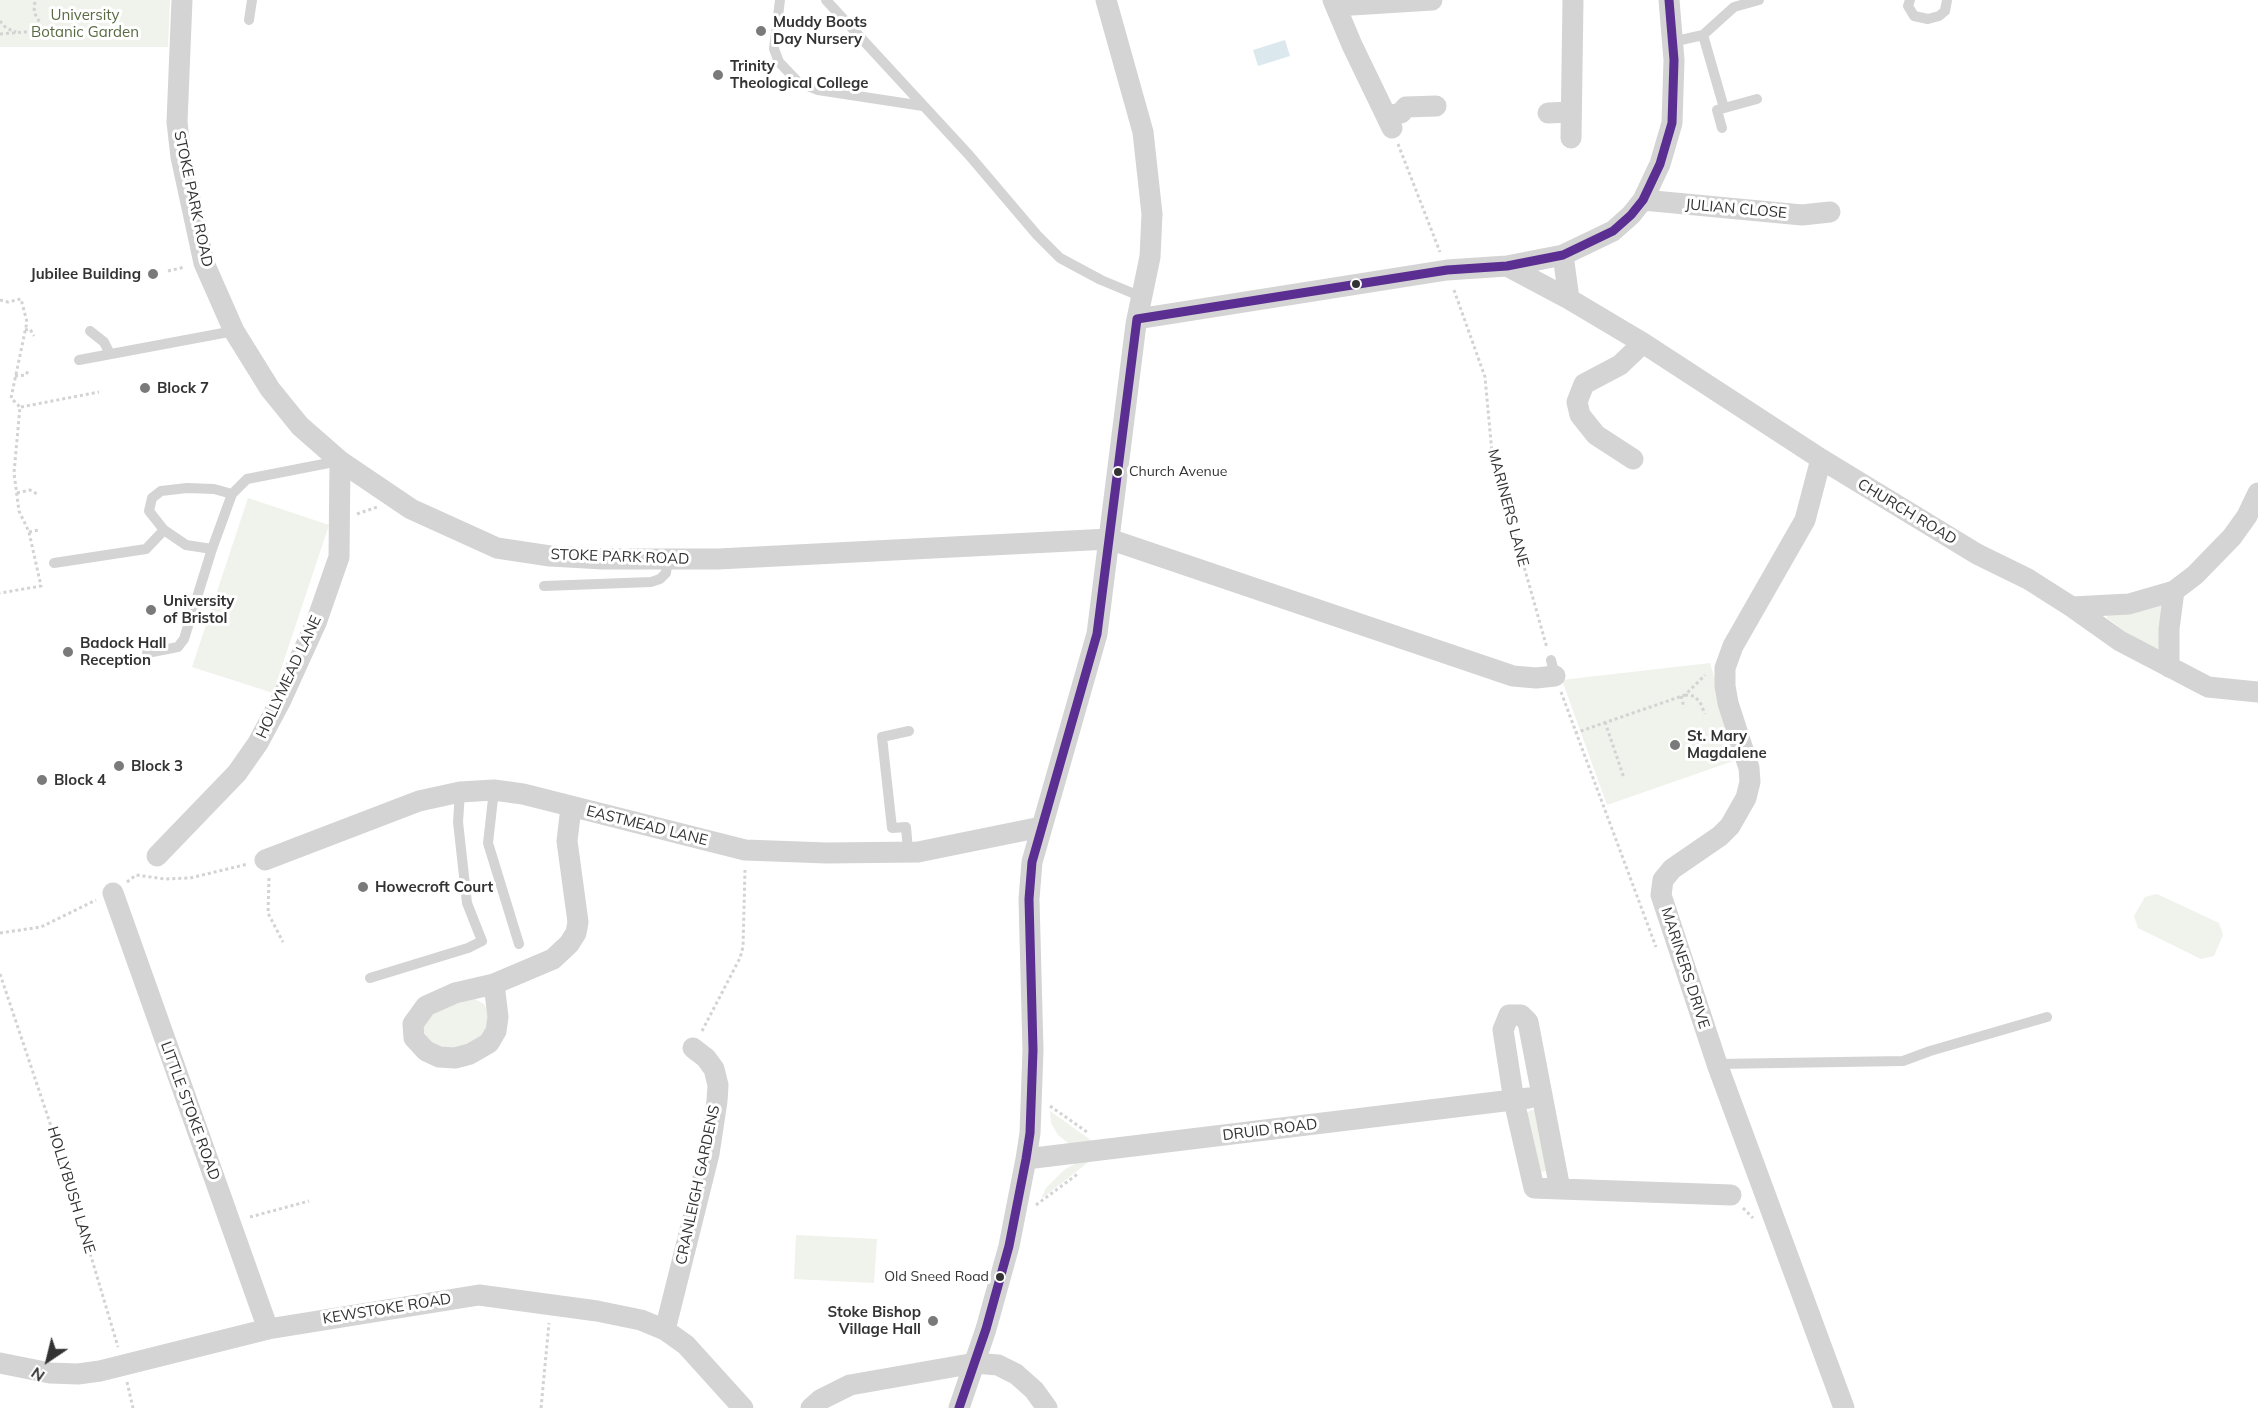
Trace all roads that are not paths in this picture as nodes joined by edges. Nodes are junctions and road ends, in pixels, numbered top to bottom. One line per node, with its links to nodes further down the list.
1 (182, 0): 32 (street, STOKE PARK ROAD)
2 (252, 0): 13 (lane)
3 (780, 0): 17 (lane)
4 (826, 0): 17 (lane)
5 (1106, 0): 28 (street)
6 (1432, 0): 12 (street)
7 (1573, 0): 20 (street)
8 (1669, 0): 15 (street)
9 (1759, 0): 14 (lane)
10 (1910, 0): 11 (lane)
11 (1947, 0)
12 (1334, 3): 18 (street)
13 (249, 20)
14 (1703, 35): 15 (lane); 19 (lane)
15 (1672, 42): 24 (street)
16 (1757, 99): 19 (lane)
17 (923, 106): 28 (lane)
18 (1436, 106)
19 (1724, 108): 22 (lane)
20 (1572, 112): 21 (street); 23 (street)
21 (1548, 113)
22 (1722, 128)
23 (1571, 138)
24 (1643, 200): 25 (street, JULIAN CLOSE); 26 (street)
25 (1830, 212)
26 (1563, 255): 27 (street); 29 (street)
27 (1507, 266): 29 (street, CHURCH ROAD); 30 (street)
28 (1142, 297): 30 (street)
29 (1569, 299): 33 (street, CHURCH ROAD)
30 (1137, 319): 42 (street)
31 (90, 331): 34 (lane)
32 (234, 332): 34 (lane); 38 (street, STOKE PARK ROAD)
33 (1643, 343): 36 (street); 37 (street, CHURCH ROAD)
34 (110, 354): 35 (lane)
35 (79, 360)
36 (1634, 459)
37 (1821, 459): 48 (street, CHURCH ROAD); 67 (street, MARINERS DRIVE)
38 (340, 461): 40 (lane); 44 (street, STOKE PARK ROAD); 59 (street, HOLLYMEAD LANE)
39 (2258, 493): 47 (street)
40 (232, 494): 41 (lane); 43 (lane)
41 (164, 530): 43 (lane); 45 (lane)
42 (1109, 539): 44 (street, STOKE PARK ROAD); 51 (street); 57 (street)
43 (212, 549): 49 (lane)
44 (668, 560): 46 (lane)
45 (54, 562)
46 (544, 586)
47 (2174, 591): 48 (street); 50 (street)
48 (2072, 607): 50 (street, CHURCH ROAD)
49 (147, 653)
50 (2169, 667): 52 (street, CHURCH ROAD)
51 (1553, 668)
52 (2258, 692)
53 (909, 731): 58 (lane)
54 (494, 790): 55 (street, EASTMEAD LANE); 56 (street, EASTMEAD LANE); 62 (lane)
55 (460, 792): 60 (street, EASTMEAD LANE); 63 (lane)
56 (571, 807): 58 (street, EASTMEAD LANE); 64 (street)
57 (1041, 827): 58 (street, EASTMEAD LANE); 70 (street)
58 (908, 851)
59 (157, 856)
60 (267, 860)
61 (113, 893): 73 (street, LITTLE STOKE ROAD)
62 (519, 944)
63 (370, 978)
64 (494, 984)
65 (2047, 1017): 67 (lane)
66 (693, 1048): 74 (street, CRANLEIGH GARDENS)
67 (1717, 1064): 81 (street, MARINERS DRIVE)
68 (1541, 1096): 69 (street, DRUID ROAD); 69 (street); 71 (street)
69 (1514, 1101): 70 (street, DRUID ROAD); 71 (street)
70 (1026, 1159): 76 (street)
71 (1560, 1189): 72 (street)
72 (1731, 1195)
73 (268, 1329): 74 (street, KEWSTOKE ROAD); 75 (street, KEWSTOKE ROAD)
74 (665, 1330): 77 (street, KEWSTOKE ROAD)
75 (0, 1363)
76 (975, 1363): 78 (street); 79 (street); 80 (street)
77 (743, 1408)
78 (811, 1408)
79 (959, 1408)
80 (1047, 1408)
81 (1844, 1408)

